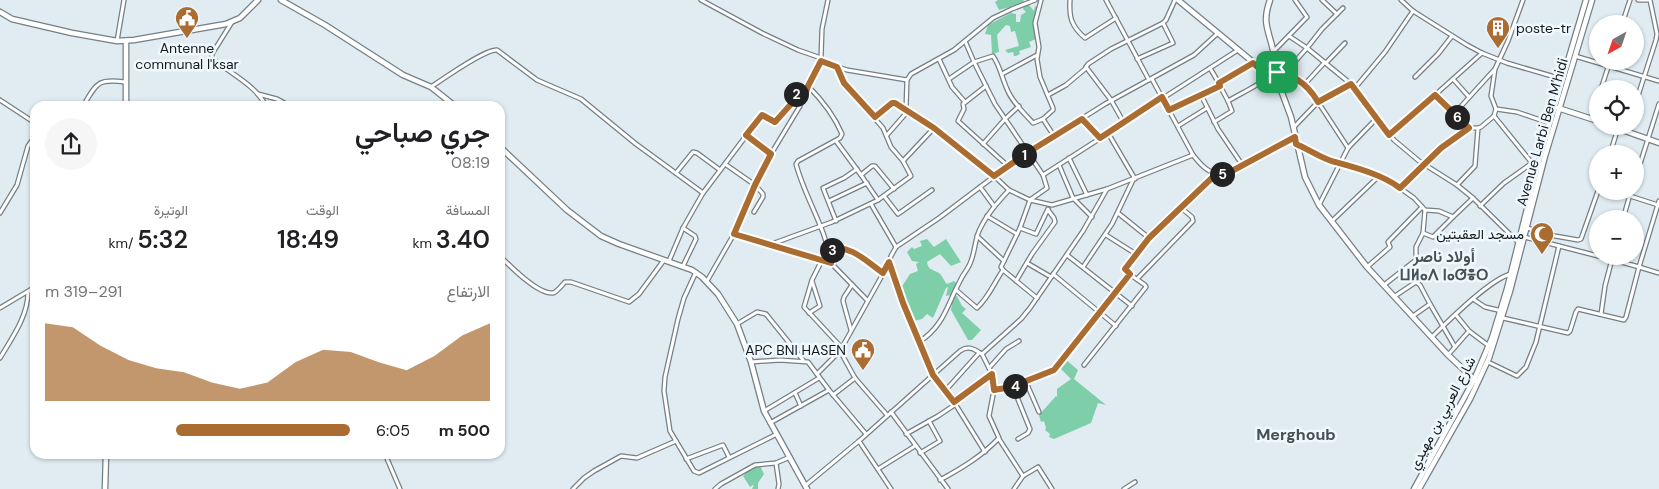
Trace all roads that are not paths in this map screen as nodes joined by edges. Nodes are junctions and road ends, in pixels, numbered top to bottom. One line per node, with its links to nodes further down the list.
1 (124, 0): 33 (street)
2 (258, 0): 27 (street)
3 (281, 0): 75 (street)
4 (701, 0): 45 (street)
5 (828, 0): 45 (street)
6 (1036, 0): 35 (street)
7 (1041, 0): 41 (street)
8 (1070, 0): 26 (street)
9 (1106, 0): 26 (street)
10 (1177, 0): 28 (street); 29 (street)
11 (1270, 0): 39 (street)
12 (1295, 0): 30 (street)
13 (1401, 0): 22 (street)
14 (1522, 0): 47 (street)
15 (1586, 0): 62 (street, شارع العربي بن مهيدي)
16 (1592, 0): 42 (street, Avenue Larbi Ben M'hidi)
17 (1630, 0): 25 (street)
18 (1638, 0): 19 (street)
19 (1650, 0): 60 (street)
20 (1325, 1): 24 (street)
21 (1343, 8): 24 (street)
22 (1413, 11): 31 (street); 76 (street)
23 (0, 12): 33 (street)
24 (1337, 14): 37 (street)
25 (1625, 15)
26 (1116, 18): 32 (street)
27 (232, 22): 34 (street); 78 (street)
28 (1163, 23): 32 (street); 44 (street)
29 (1218, 32): 38 (street); 66 (street)
30 (1289, 36): 37 (street); 39 (street)
31 (1452, 36): 40 (street); 61 (street)
32 (1128, 39): 44 (street); 52 (street)
33 (117, 41): 34 (street)
34 (126, 41): 69 (street)
35 (966, 42): 43 (street); 48 (street)
36 (1344, 43): 50 (street)
37 (1307, 48): 50 (street); 57 (street)
38 (1238, 50): 49 (street); 53 (street)
39 (1274, 51): 56 (street)
40 (1482, 53): 47 (street); 63 (street)
41 (1038, 55): 58 (street); 80 (street)
42 (1575, 56): 46 (street); 99 (street, Avenue Larbi Ben M'hidi)
43 (940, 59): 64 (street); 65 (street)
44 (1138, 59): 66 (street)
45 (821, 60): 51 (street); 73 (street)
46 (1589, 60)
47 (1500, 61): 54 (street); 62 (street)
48 (974, 62): 58 (street); 65 (street); 74 (street)
49 (1253, 63): 59 (street); 70 (street)
50 (1325, 63): 71 (street); 72 (street)
51 (837, 67): 64 (street); 105 (street)
52 (1086, 67): 80 (street); 86 (street)
53 (1210, 68): 70 (street); 83 (street)
54 (1495, 69): 84 (street); 102 (street)
55 (1623, 70): 60 (street)
56 (1277, 72): 57 (street); 59 (street); 77 (street)
57 (1285, 73): 72 (street)
58 (1002, 74): 96 (street)
59 (1268, 76): 77 (street); 92 (street)
60 (1645, 76): 67 (street); 68 (street)
61 (1415, 78)
62 (1562, 78): 97 (street, شارع العربي بن مهيدي)
63 (1453, 79): 82 (street); 84 (street)
64 (908, 80): 100 (street)
65 (949, 80): 93 (street)
66 (1150, 80): 83 (street); 86 (street)
67 (1644, 80)
68 (1659, 80)
69 (125, 82): 87 (street); 88 (street)
70 (1220, 84): 81 (street); 92 (street)
71 (1351, 84): 76 (street); 94 (street)
72 (1304, 85): 94 (street)
73 (808, 86): 79 (street); 129 (street)
74 (986, 86): 93 (street); 107 (street)
75 (432, 87): 91 (street); 152 (street)
76 (1355, 88): 110 (street)
77 (1281, 90): 116 (street)
78 (258, 94): 89 (street); 90 (street)
79 (805, 95): 122 (street); 138 (street)
80 (1048, 95): 108 (street)
81 (1200, 95): 98 (street); 101 (street)
82 (1435, 95): 103 (street); 123 (street)
83 (1162, 97): 101 (street); 113 (street)
84 (1469, 97): 103 (street)
85 (0, 100): 111 (street)
86 (1111, 100): 109 (street); 113 (street)
87 (87, 101)
88 (126, 101)
89 (263, 101)
90 (281, 101)
91 (449, 101)
92 (1228, 101): 112 (street)
93 (965, 102): 132 (street)
94 (1318, 102): 116 (street); 134 (street)
95 (1659, 104): 128 (street)
96 (1019, 106): 107 (street); 108 (street)
97 (1554, 106): 99 (street); 114 (street, شارع العربي بن مهيدي)
98 (1207, 108): 112 (street); 115 (street)
99 (1560, 109): 106 (street); 149 (street, Avenue Larbi Ben M'hidi)
100 (907, 110): 105 (street); 117 (street); 121 (street)
101 (1169, 110): 115 (street)
102 (1496, 110): 104 (street); 114 (street)
103 (1454, 114): 118 (street)
104 (1494, 116): 119 (street); 143 (street)
105 (875, 117): 121 (street)
106 (1589, 118)
107 (1005, 119): 132 (street); 137 (street)
108 (1043, 119): 125 (street)
109 (1082, 119): 125 (street); 127 (street)
110 (1376, 119): 123 (street); 134 (street)
111 (30, 121)
112 (1214, 122): 148 (street)
113 (1124, 123): 120 (street)
114 (1549, 123): 149 (street, شارع العربي بن مهيدي)
115 (1178, 126): 139 (street)
116 (1294, 127): 126 (street)
117 (934, 128): 141 (street); 155 (street)
118 (1469, 128): 119 (street); 145 (street)
119 (1478, 128): 161 (street)
120 (1108, 133): 127 (street); 158 (street)
121 (887, 134): 141 (street)
122 (746, 135): 138 (street); 144 (street)
123 (1389, 135): 145 (street)
124 (1640, 135): 128 (street)
125 (1054, 136): 137 (street)
126 (1295, 137): 133 (street); 148 (street)
127 (1100, 138): 140 (street)
128 (1648, 139): 131 (street); 136 (street)
129 (836, 141): 150 (street); 195 (street)
130 (30, 143): 188 (street)
131 (1659, 143)
132 (983, 144): 147 (street)
133 (1296, 144): 142 (street); 181 (street)
134 (1348, 148): 142 (street)
135 (505, 152): 216 (street)
136 (1644, 152)
137 (1027, 153): 147 (street); 156 (street)
138 (771, 154): 160 (street)
139 (1193, 155): 154 (street); 158 (street)
140 (1070, 158): 146 (street); 169 (street)
141 (903, 161): 164 (street)
142 (1340, 163): 157 (street); 181 (street)
143 (1532, 163): 149 (street); 183 (street)
144 (725, 164): 151 (street); 160 (street)
145 (1424, 164): 161 (street); 163 (street)
146 (1059, 165): 156 (street); 171 (street)
147 (1008, 166): 155 (street)
148 (1243, 166): 154 (street)
149 (1540, 168): 196 (street, شارع العربي بن مهيدي)
150 (857, 169): 153 (street); 177 (street)
151 (720, 170): 152 (street); 168 (street)
152 (676, 173): 168 (street)
153 (861, 174): 159 (street); 164 (street)
154 (1216, 174): 184 (street)
155 (994, 176): 162 (street); 167 (street)
156 (1042, 176): 175 (street)
157 (1378, 177): 163 (street); 194 (street)
158 (1134, 179): 165 (street); 189 (street)
159 (867, 183): 174 (street); 177 (street)
160 (755, 185): 187 (street); 200 (street)
161 (1457, 185): 172 (street)
162 (980, 187): 182 (street); 209 (street)
163 (1400, 188): 185 (street)
164 (894, 189): 170 (street)
165 (1107, 189): 169 (street); 191 (street)
166 (932, 190): 170 (street)
167 (1009, 190): 175 (street); 182 (street)
168 (703, 193): 197 (street)
169 (1087, 195): 171 (street)
170 (884, 196): 174 (street)
171 (1073, 198): 180 (street); 191 (street)
172 (1473, 198): 183 (street); 192 (street)
173 (1644, 199): 178 (street)
174 (878, 200): 179 (street)
175 (1030, 200): 180 (street); 198 (street)
176 (1595, 200): 196 (street)
177 (829, 201): 193 (street)
178 (1659, 203): 224 (street)
179 (871, 204): 193 (street); 209 (street)
180 (1050, 205): 186 (street)
181 (1319, 205): 194 (street)
182 (994, 206): 190 (street)
183 (1480, 206): 207 (street)
184 (1180, 208): 205 (street); 234 (street)
185 (1424, 208): 192 (street); 199 (street); 226 (street)
186 (1048, 210): 198 (street); 220 (street)
187 (754, 212)
188 (0, 213)
189 (1118, 213): 202 (street); 205 (street)
190 (987, 216): 201 (street); 203 (street)
191 (1092, 217): 213 (street)
192 (1453, 217): 199 (street)
193 (836, 220): 195 (street)
194 (1331, 222): 226 (street)
195 (821, 227): 206 (street); 210 (street)
196 (1524, 227): 204 (street, Avenue Larbi Ben M'hidi); 207 (street, شارع العربي بن مهيدي)
197 (683, 228): 216 (street); 223 (street)
198 (1020, 228): 201 (street)
199 (1423, 233): 239 (street)
200 (734, 234): 206 (street); 236 (street)
201 (1018, 234): 217 (street)
202 (1106, 235): 211 (street); 225 (street)
203 (977, 236): 217 (street); 240 (street)
204 (1524, 237): 207 (street, Avenue Larbi Ben M'hidi); 208 (street)
205 (1149, 238): 211 (street)
206 (769, 244): 214 (street)
207 (1520, 244): 232 (street, شارع العربي بن مهيدي)
208 (1558, 246): 212 (street); 260 (street)
209 (896, 247): 218 (street)
210 (830, 251): 219 (street); 229 (street)
211 (1136, 254): 231 (street)
212 (1589, 254)
213 (1067, 255): 225 (street); 233 (street)
214 (822, 260): 219 (street); 235 (street)
215 (505, 261): 216 (street)
216 (667, 261): 223 (street)
217 (1004, 261): 227 (street)
218 (889, 262): 229 (street); 265 (street)
219 (831, 263): 238 (street)
220 (1027, 263): 233 (street); 237 (street)
221 (1610, 265): 253 (street)
222 (1636, 265): 224 (street)
223 (683, 266): 228 (street)
224 (1639, 266): 230 (street); 253 (street)
225 (1083, 267): 242 (street)
226 (1367, 267): 239 (street)
227 (1003, 270): 237 (street); 240 (street)
228 (696, 272): 236 (street); 301 (street)
229 (883, 273): 245 (street)
230 (1659, 273)
231 (1130, 274): 234 (street); 242 (street)
232 (1513, 274): 246 (street); 250 (street, شارع العربي بن مهيدي)
233 (1052, 276): 244 (street); 252 (street)
234 (1137, 279): 248 (street)
235 (812, 280): 251 (street); 251 (street)
236 (707, 281): 257 (street)
237 (1016, 281): 244 (street)
238 (852, 285): 245 (street); 261 (street)
239 (1384, 285): 243 (street)
240 (956, 290): 265 (street)
241 (28, 292): 249 (street); 271 (street)
242 (1116, 294): 248 (street); 252 (street)
243 (1395, 296): 247 (street); 255 (street)
244 (1037, 298): 269 (street)
245 (868, 300): 261 (street)
246 (1473, 300): 250 (street); 254 (street)
247 (1430, 304): 255 (street); 259 (street)
248 (1132, 306): 258 (street)
249 (0, 308)
250 (1502, 311): 256 (street); 267 (street, شارع العربي بن مهيدي)
251 (809, 313): 268 (street)
252 (1100, 313): 258 (street); 281 (street)
253 (1601, 314): 260 (street)
254 (1456, 315): 259 (street); 262 (street)
255 (1413, 316): 263 (street)
256 (1503, 318): 260 (street); 274 (street)
257 (737, 324): 272 (street); 273 (street)
258 (1116, 326): 275 (street)
259 (1443, 326): 263 (street); 266 (street)
260 (1540, 326): 274 (street)
261 (851, 330): 268 (street)
262 (1469, 331): 266 (street); 267 (street)
263 (1432, 337): 270 (street)
264 (1019, 341): 276 (street)
265 (919, 342): 278 (street)
266 (1455, 346): 270 (street)
267 (1489, 346): 282 (street, شارع العربي بن مهيدي)
268 (841, 350): 279 (street); 280 (street)
269 (980, 354): 276 (street); 278 (street); 286 (street)
270 (1448, 355): 282 (street)
271 (0, 358)
272 (803, 361): 273 (street); 279 (street)
273 (751, 362): 291 (street)
274 (1488, 362): 282 (street)
275 (1084, 365)
276 (989, 368): 277 (street)
277 (992, 374): 285 (street); 289 (street)
278 (933, 375): 286 (street); 293 (street)
279 (818, 376): 284 (street); 287 (street)
280 (855, 378): 288 (street); 293 (street)
281 (1026, 382): 283 (street); 292 (street)
282 (1476, 382): 327 (street, شارع العربي بن مهيدي); 328 (street)
283 (1013, 386): 285 (street); 300 (street)
284 (828, 390): 288 (street); 290 (street)
285 (994, 390): 299 (street)
286 (945, 391): 289 (street)
287 (795, 393): 290 (street); 291 (street)
288 (833, 395): 297 (street)
289 (955, 403): 294 (street); 304 (street)
290 (801, 406): 295 (street)
291 (764, 412): 295 (street)
292 (1039, 412)
293 (889, 414): 297 (street); 298 (street)
294 (929, 421): 298 (street); 305 (street)
295 (770, 423): 296 (street)
296 (777, 434): 306 (street); 307 (street)
297 (866, 434): 302 (street)
298 (906, 434): 303 (street)
299 (999, 438): 304 (street); 313 (street)
300 (1018, 439)
301 (676, 441): 310 (street); 319 (street)
302 (859, 441): 312 (street); 316 (street)
303 (915, 446): 305 (street); 312 (street)
304 (985, 452): 314 (street)
305 (920, 453): 314 (street)
306 (729, 457): 310 (street); 310 (street)
307 (790, 457): 311 (street); 316 (street)
308 (106, 459): 317 (street)
309 (387, 459): 318 (street)
310 (686, 459)
311 (776, 463): 320 (street); 321 (street)
312 (878, 469): 322 (street)
313 (1023, 476): 324 (street); 325 (street)
314 (940, 480): 323 (street)
315 (1134, 482): 326 (street)
316 (806, 487)
317 (105, 489)
318 (400, 489)
319 (573, 489)
320 (715, 489)
321 (778, 489)
322 (891, 489)
323 (948, 489)
324 (1014, 489)
325 (1052, 489)
326 (1124, 489)
327 (1414, 489)
328 (1419, 489)

